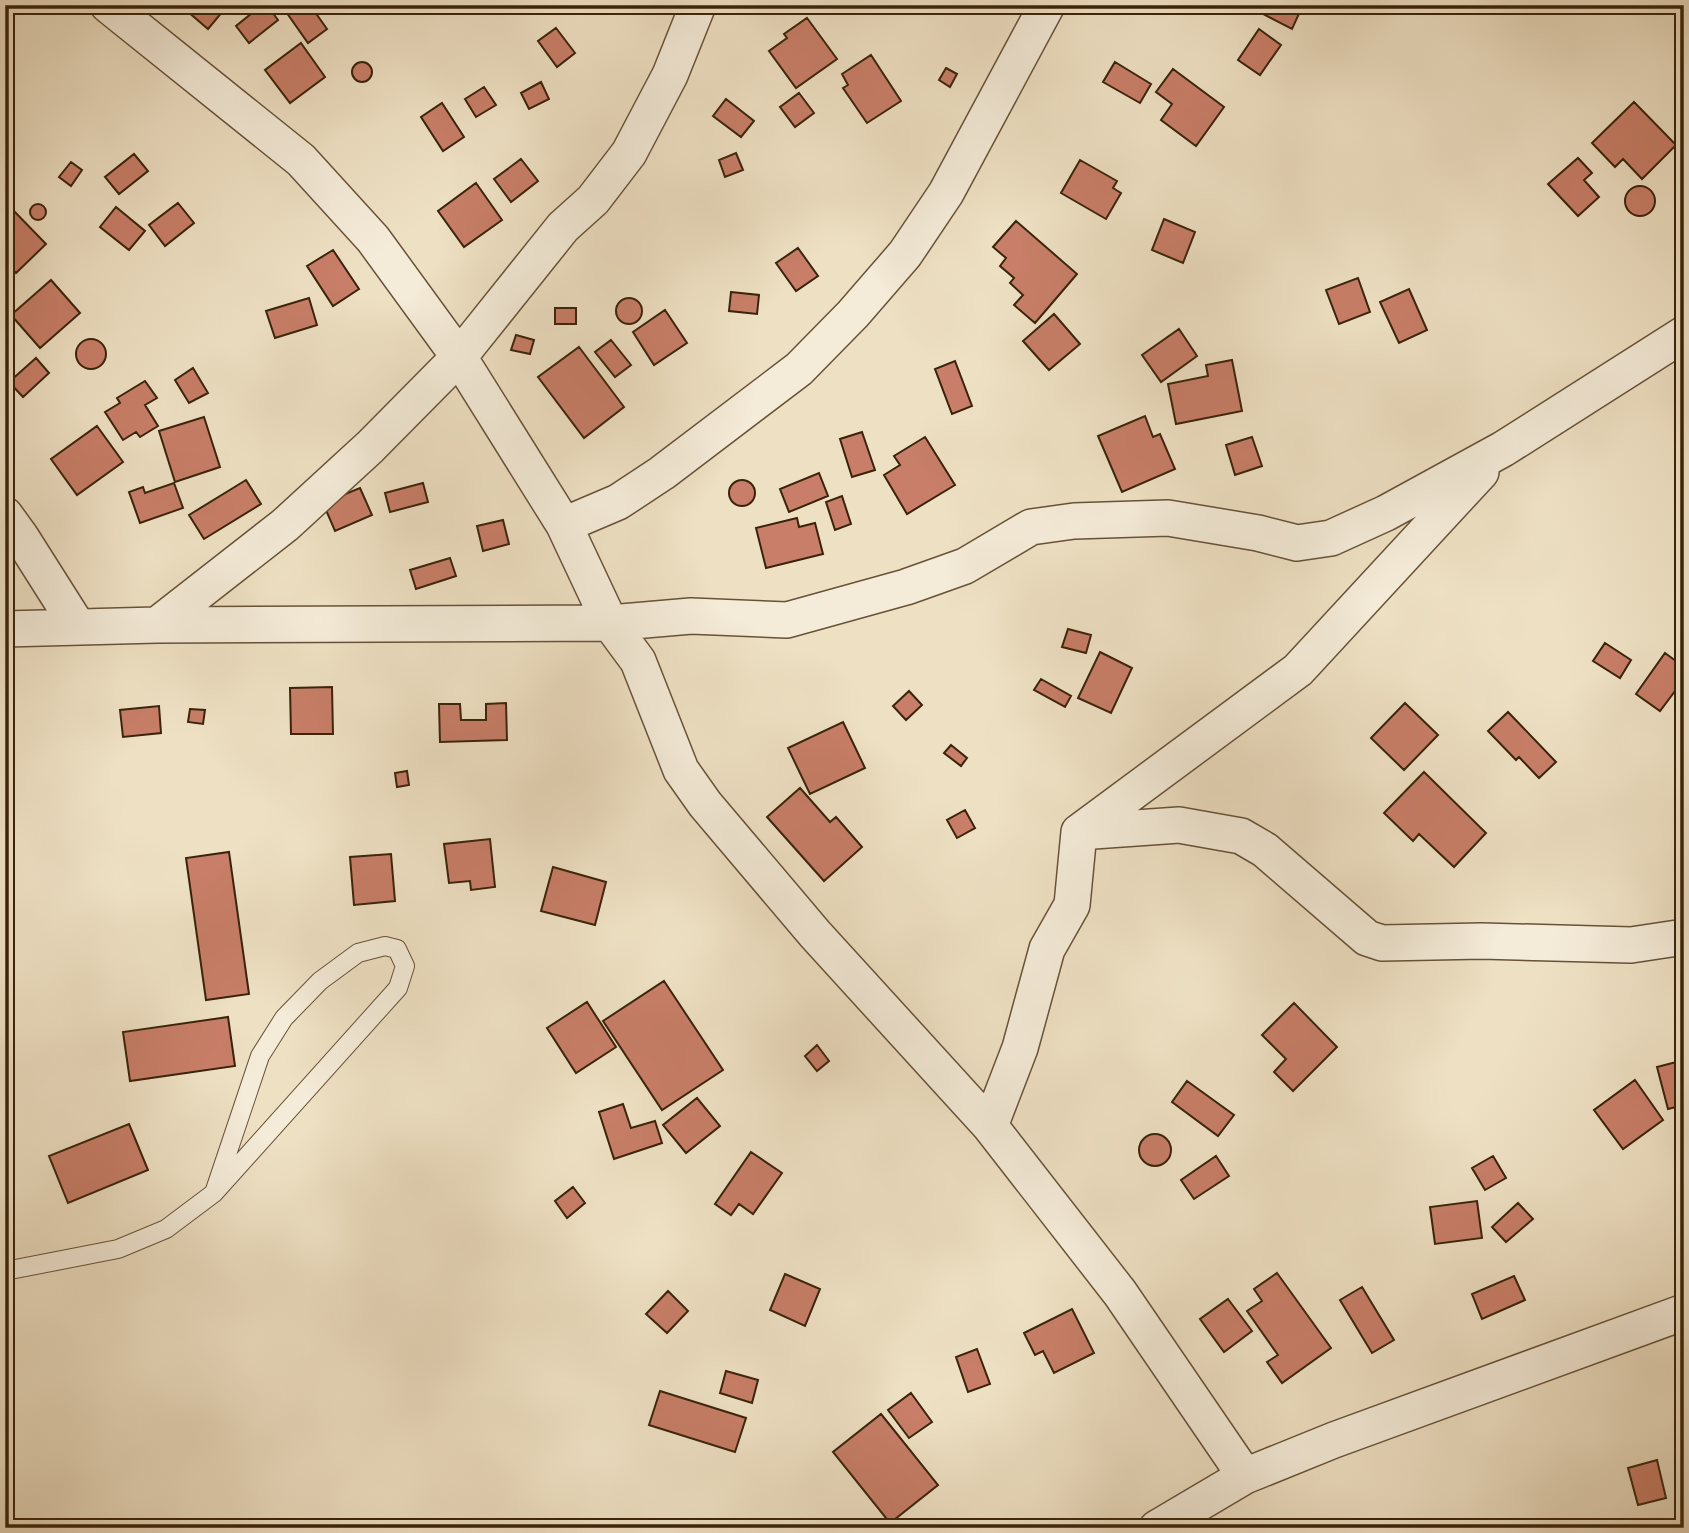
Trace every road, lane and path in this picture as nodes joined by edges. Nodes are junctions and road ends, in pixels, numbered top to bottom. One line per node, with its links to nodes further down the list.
1 (108, 5): 5 (street)
2 (698, 5): 5 (street)
3 (1047, 5): 8 (street)
4 (1684, 334): 6 (street)
5 (458, 357): 8 (street); 10 (street)
6 (1503, 449): 9 (street); 13 (street)
7 (5, 515): 11 (street)
8 (564, 525): 9 (street)
9 (610, 624): 10 (street); 15 (street)
10 (157, 625): 11 (street)
11 (78, 627): 12 (street)
12 (5, 629)
13 (1079, 832): 14 (street); 15 (street)
14 (1684, 937)
15 (990, 1126): 19 (street)
16 (214, 1192): 16 (lane); 17 (lane)
17 (5, 1270)
18 (1684, 1312): 19 (street)
19 (1245, 1476): 20 (street)
20 (1157, 1528)

